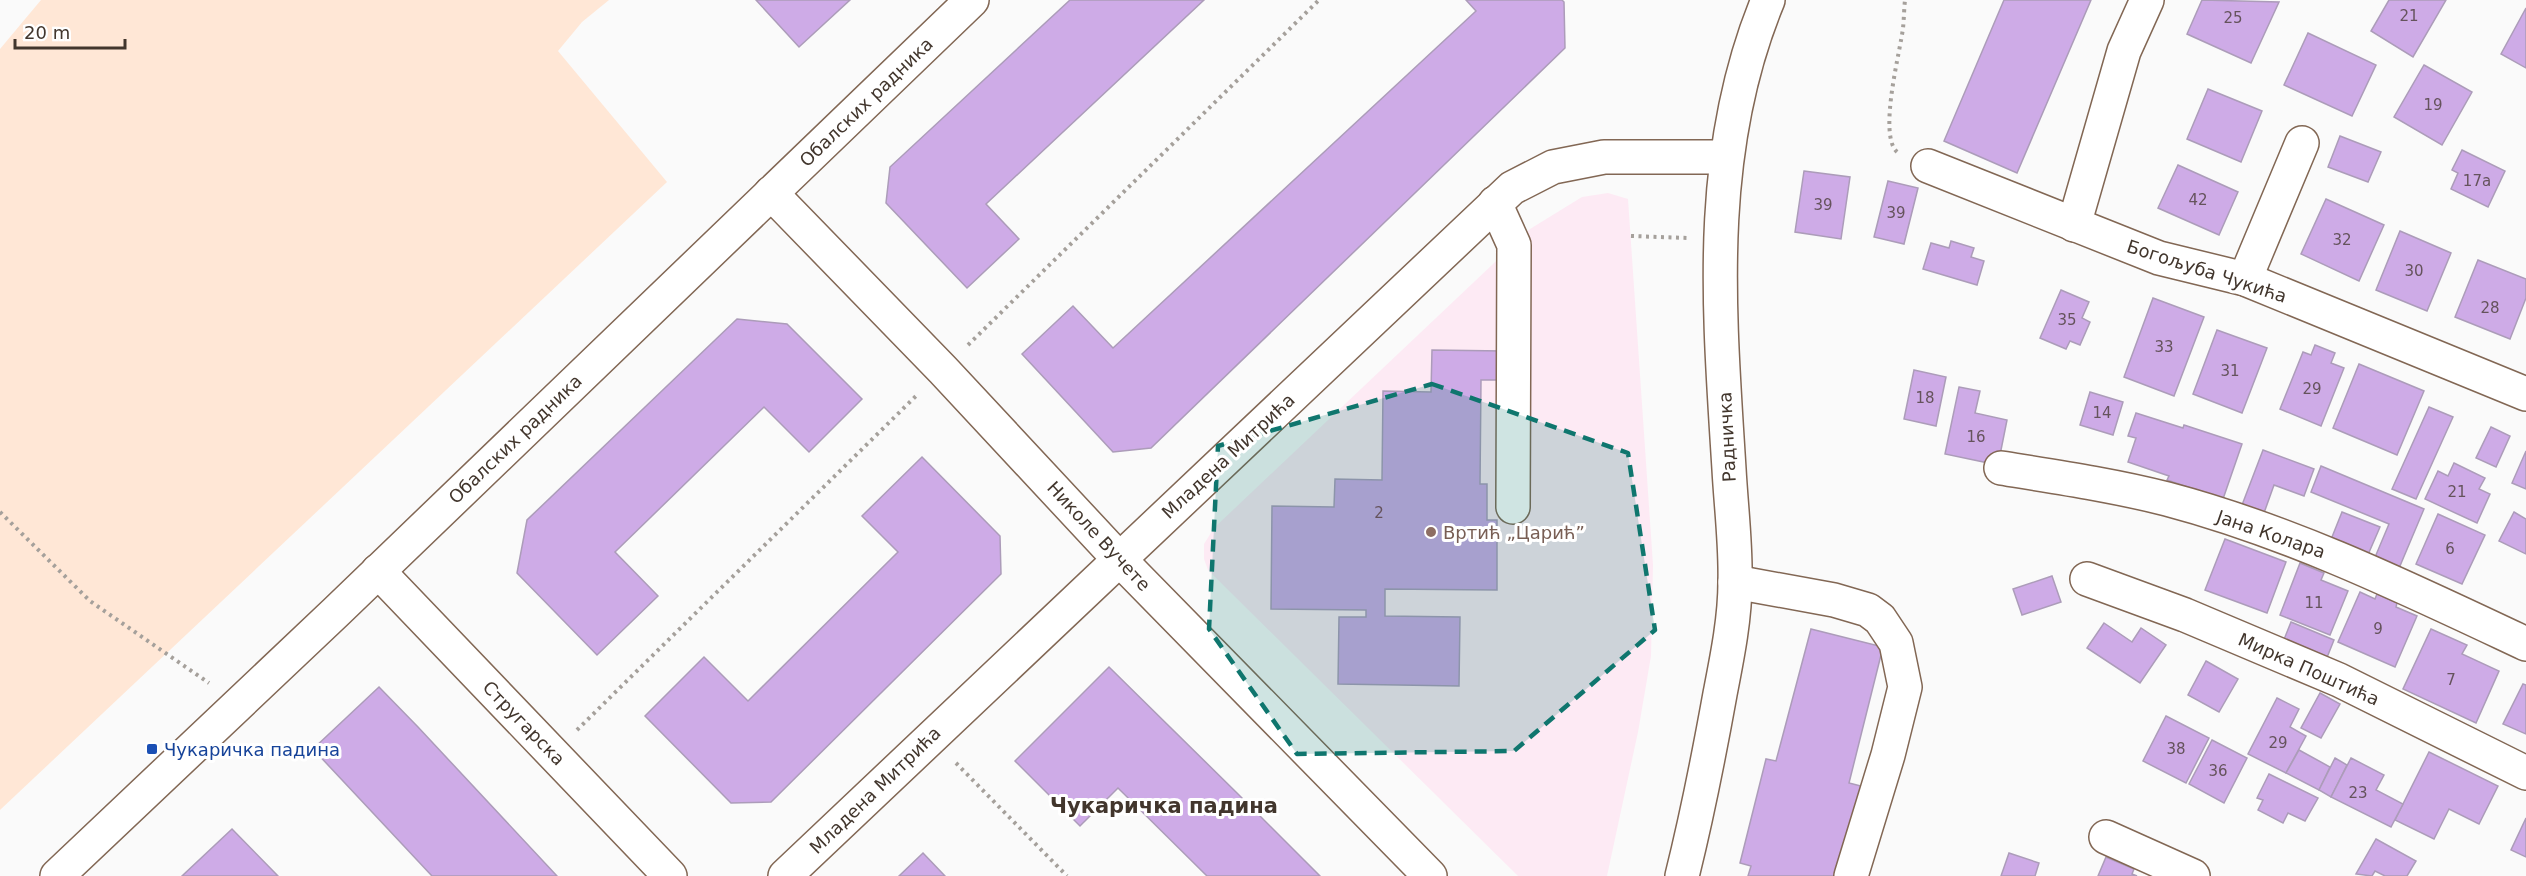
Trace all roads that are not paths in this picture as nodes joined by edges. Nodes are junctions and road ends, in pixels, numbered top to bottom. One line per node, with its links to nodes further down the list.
1 (972, 0): 7 (street, Обалских радника)
2 (1768, 0): 5 (street, Радничка)
3 (2147, 0): 9 (street)
4 (2302, 144): 10 (street)
5 (1725, 158): 8 (street, Младена Митрића); 17 (street, Радничка)
6 (1914, 160): 9 (street, Богољуба Чукића)
7 (771, 193): 14 (street, Николе Вучете); 15 (street, Обалских радника)
8 (1495, 203): 13 (street); 14 (street, Младена Митрића)
9 (2074, 225): 10 (street, Богољуба Чукића)
10 (2245, 279): 11 (street, Богољуба Чукића)
11 (2526, 394)
12 (2001, 468): 18 (street, Јана Колара)
13 (1513, 507)
14 (1120, 560): 23 (street, Младена Митрића); 24 (street, Николе Вучете)
15 (378, 571): 21 (street, Обалских радника); 22 (street, Стругарска)
16 (2087, 579): 19 (street, Мирка Поштића)
17 (1735, 582): 25 (street, Радничка); 26 (street)
18 (2526, 644)
19 (2526, 772)
20 (2106, 837): 27 (street)
21 (57, 876)
22 (669, 876)
23 (785, 876)
24 (1430, 876)
25 (1682, 876)
26 (1851, 876)
27 (2193, 876)

